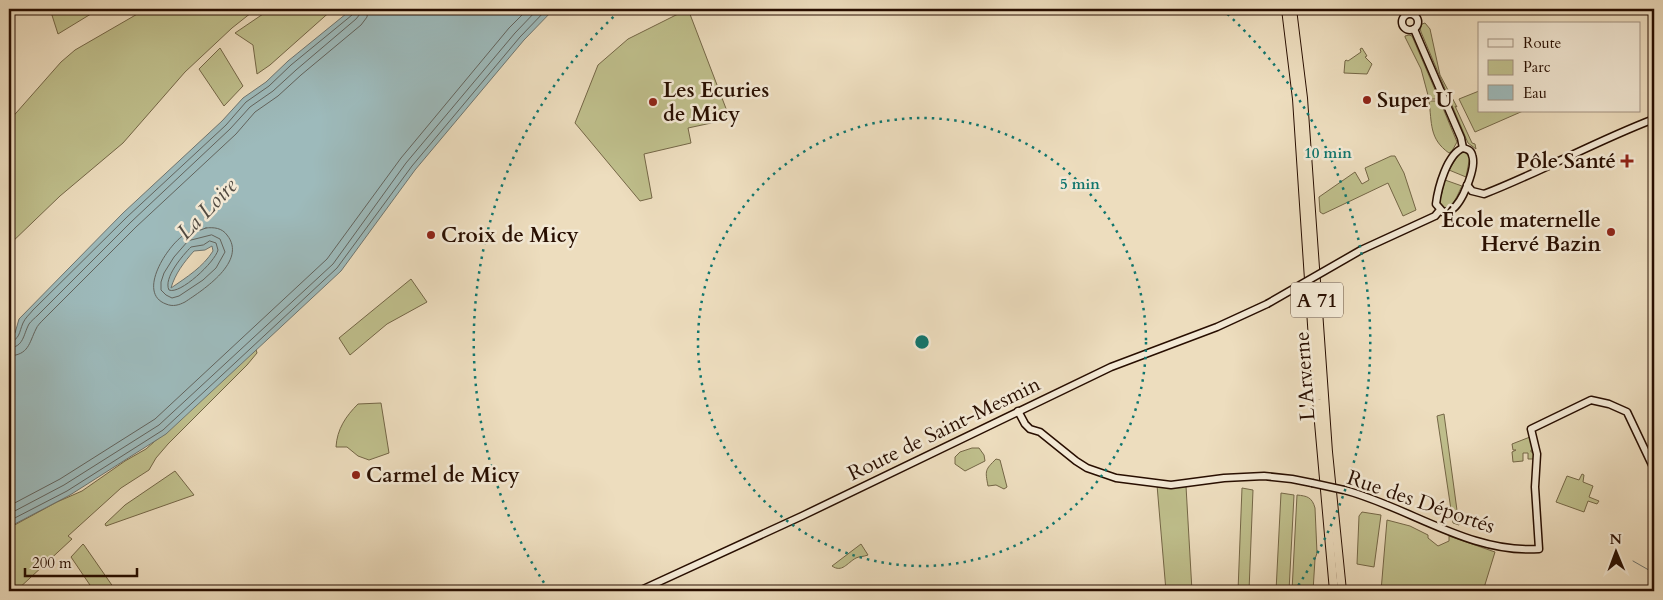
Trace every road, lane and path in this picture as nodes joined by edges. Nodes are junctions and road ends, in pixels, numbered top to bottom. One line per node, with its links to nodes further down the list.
1 (1286, 9): 12 (highway, L'Arverne / A 71)
2 (1292, 9): 13 (highway, L'Arverne / A 71)
3 (1407, 12): 4 (main road); 4 (main road)
4 (1414, 29): 6 (main road)
5 (1652, 120): 7 (main road)
6 (1463, 148): 7 (main road); 8 (main road)
7 (1465, 188): 8 (main road, Route de Saint-Mesmin)
8 (1440, 210): 9 (main road, Route de Saint-Mesmin, bridge)
9 (1018, 411): 10 (main road, Rue des Déportés, bridge); 11 (main road, Route de Saint-Mesmin)
10 (1654, 469)
11 (639, 591)
12 (1334, 591)
13 (1342, 591)

